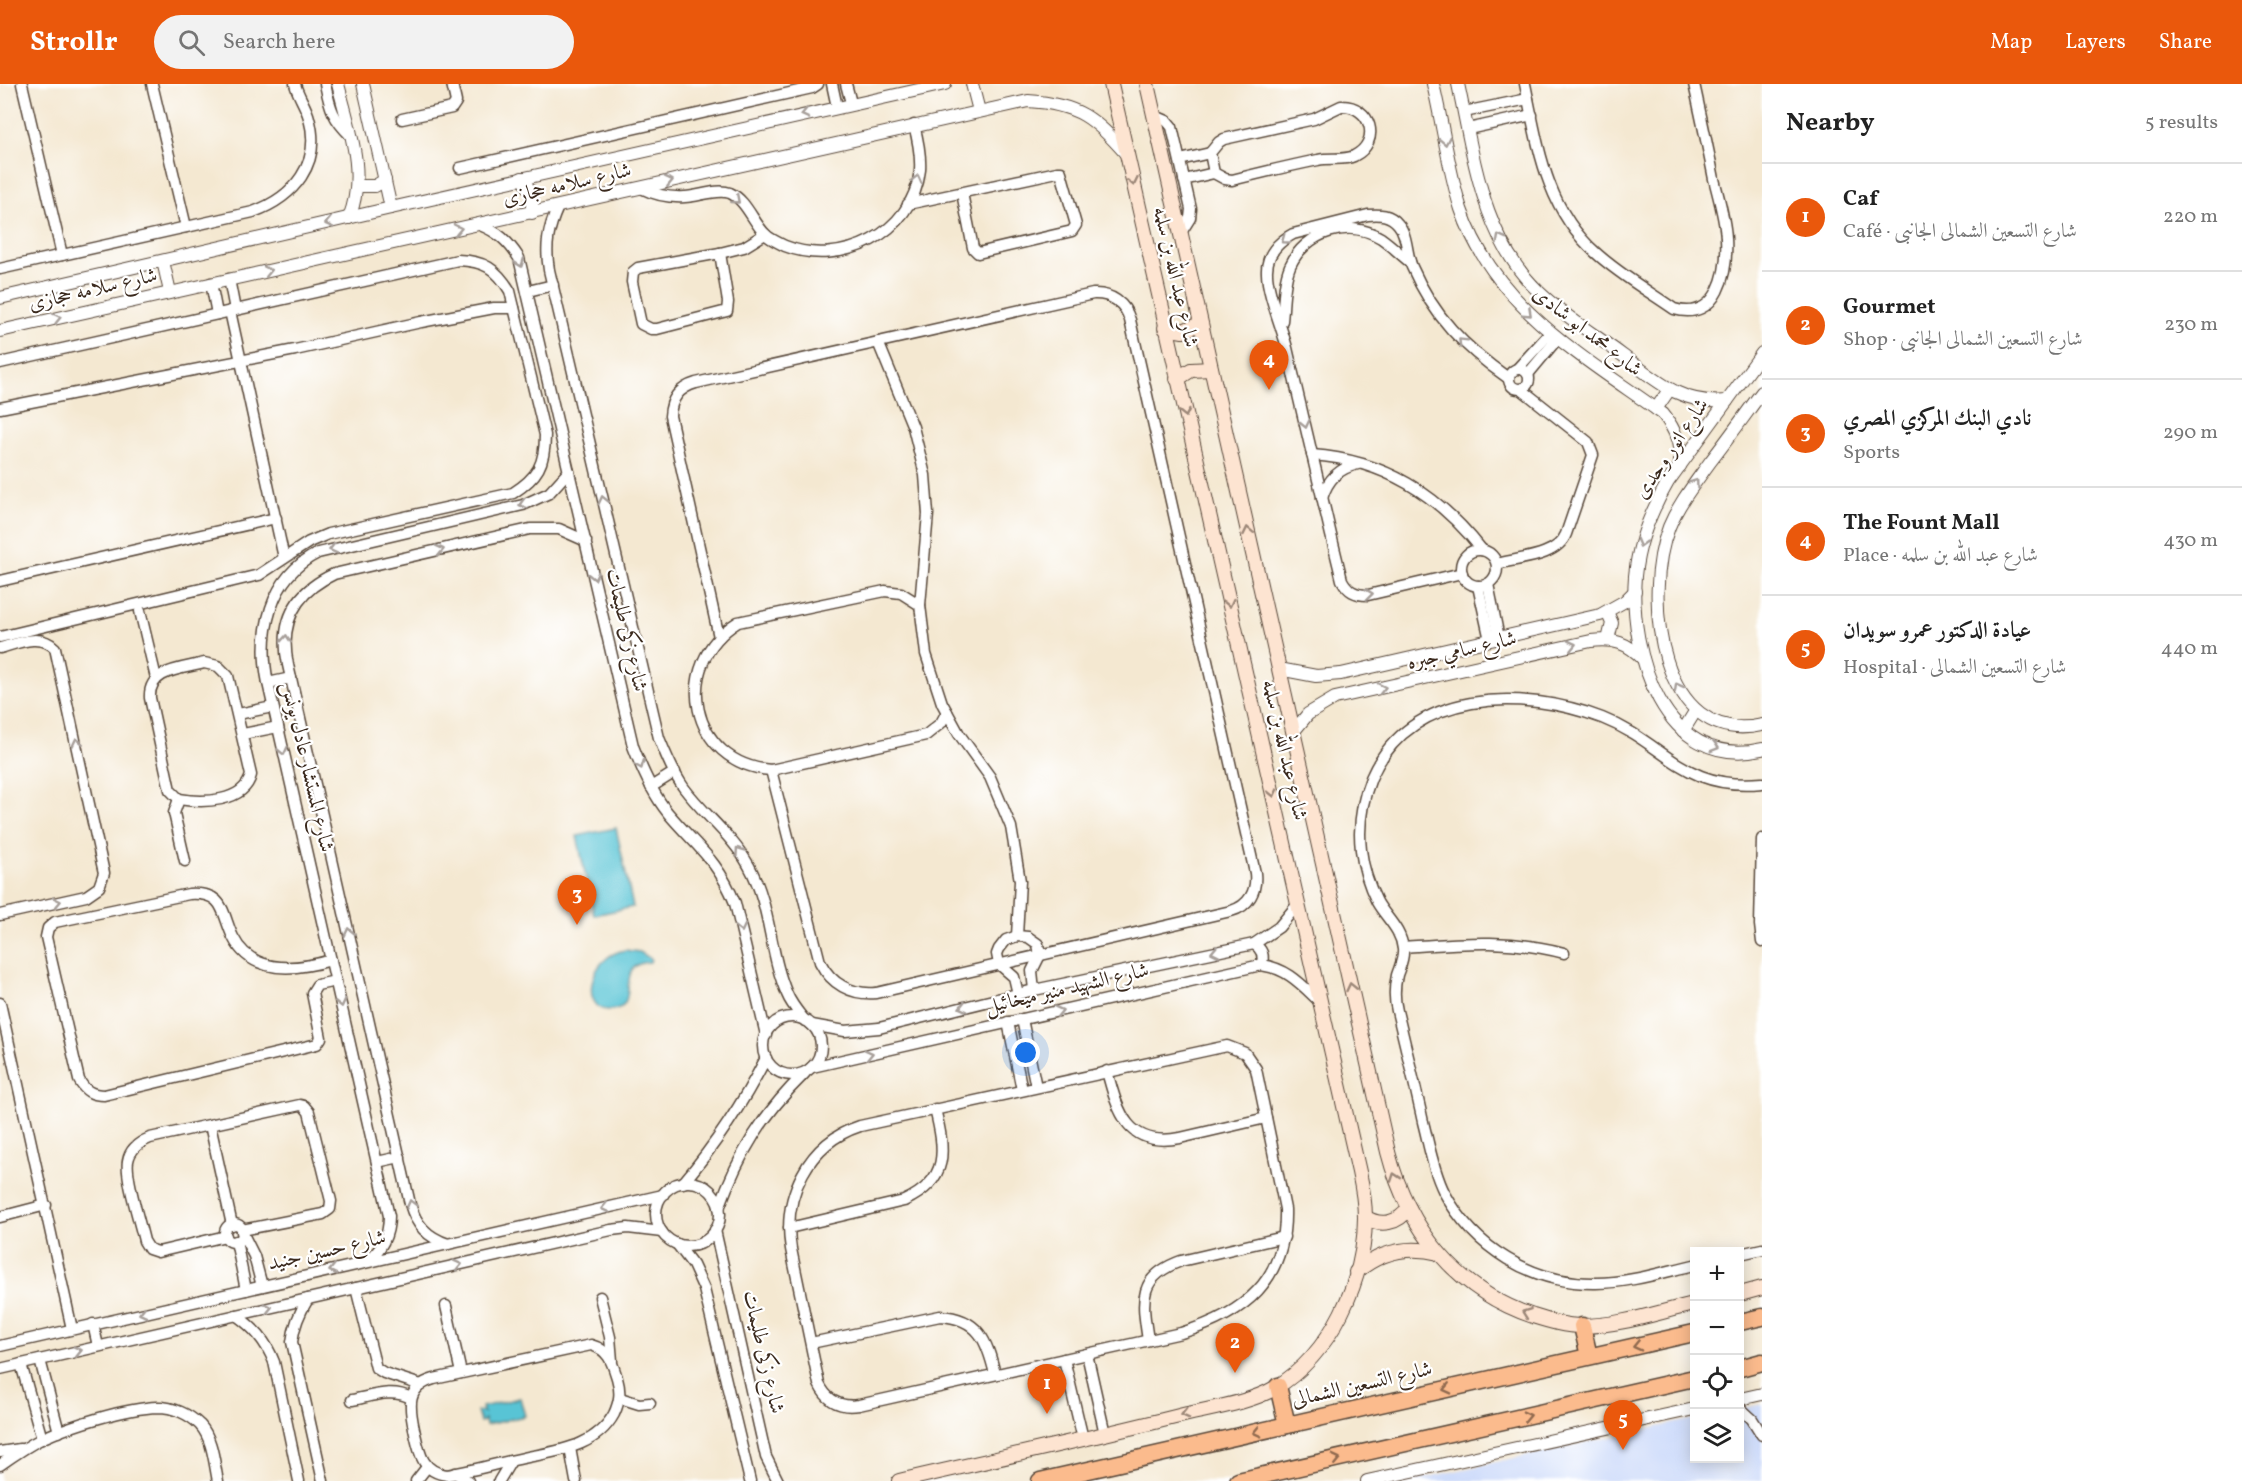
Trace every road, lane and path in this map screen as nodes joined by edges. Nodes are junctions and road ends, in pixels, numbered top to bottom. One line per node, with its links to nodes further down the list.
1 (22, 84): 51 (street)
2 (152, 84): 47 (street)
3 (295, 84): 47 (street)
4 (324, 84): 29 (street)
5 (338, 84): 29 (street)
6 (452, 84): 26 (street)
7 (818, 84): 33 (street)
8 (832, 84): 21 (street)
9 (846, 84): 20 (street)
10 (945, 84): 20 (street, شارع سلامه حجازى)
11 (972, 84): 22 (street)
12 (1111, 84): 31 (main road, شارع عبد الله بن سلمه)
13 (1147, 84): 24 (main road, شارع عبد الله بن سلمه)
14 (1433, 84): 68 (street, شارع محمد ابو شادى, one-way to 68)
15 (1458, 84): 23 (street, شارع محمد ابو شادى)
16 (1525, 84): 19 (street)
17 (1694, 84): 25 (street)
18 (366, 86): 36 (street)
19 (1528, 99): 23 (street); 25 (street)
20 (851, 104): 21 (street, شارع سلامه حجازى)
21 (837, 107): 35 (street, شارع سلامه حجازى, one-way to 35)
22 (979, 111): 27 (street, شارع سلامه حجازى); 31 (street, شارع سلامه حجازى)
23 (1464, 112): 28 (street, شارع محمد ابو شادى)
24 (1153, 115): 32 (street); 49 (main road, شارع عبد الله بن سلمه)
25 (1532, 115): 28 (street)
26 (402, 119)
27 (914, 125): 39 (street, شارع سلامه حجازى, one-way to 27); 41 (street, one-way to 27)
28 (1468, 129): 82 (street, شارع محمد ابو شادى, one-way to 28)
29 (351, 136): 38 (street)
30 (1210, 153): 32 (street); 34 (street); 34 (street)
31 (1127, 155): 66 (main road, شارع عبد الله بن سلمه, one-way to 66)
32 (1180, 159): 37 (street)
33 (460, 168)
34 (1214, 172): 37 (street)
35 (522, 178): 43 (street, شارع سلامه حجازى); 44 (street)
36 (385, 180): 38 (street); 43 (street)
37 (1184, 180): 49 (street)
38 (358, 186): 45 (street)
39 (641, 188): 42 (street, شارع سلامه حجازى); 48 (street, one-way to 48)
40 (962, 193): 40 (street); 41 (street)
41 (908, 204): 48 (street)
42 (558, 207): 44 (street, شارع سلامه حجازى); 57 (street, شارع زكى طليمات)
43 (391, 208): 45 (street, شارع سلامه حجازى)
44 (532, 213): 46 (street, شارع سلامه حجازى)
45 (349, 218): 52 (street, شارع سلامه حجازى, one-way to 52)
46 (480, 225): 55 (street, شارع سلامه حجازى, one-way to 46); 58 (street, شارع زكى طليمات, one-way to 58)
47 (186, 227): 51 (street)
48 (765, 234): 50 (street)
49 (1180, 234): 64 (main road, شارع عبد الله بن سلمه)
50 (720, 253): 50 (street)
51 (62, 255): 54 (street)
52 (163, 261): 59 (street); 60 (street, شارع سلامه حجازى)
53 (1410, 262): 65 (street); 65 (street, one-way to 65); 77 (street, one-way to 53)
54 (0, 269)
55 (229, 279): 56 (street, شارع سلامه حجازى); 62 (street)
56 (211, 283): 59 (street, شارع سلامه حجازى); 63 (street)
57 (553, 285): 58 (street); 129 (street, شارع زكى طليمات, one-way to 57)
58 (528, 291): 73 (street, شارع زكى طليمات)
59 (170, 292): 67 (street, شارع سلامه حجازى, one-way to 59)
60 (0, 298)
61 (514, 308): 62 (street); 71 (street); 74 (street)
62 (233, 311): 63 (street); 71 (street)
63 (217, 314): 72 (street)
64 (1200, 324): 66 (main road); 75 (main road, شارع عبد الله بن سلمه)
65 (1282, 327): 87 (street, one-way to 87)
66 (1165, 328): 78 (main road, شارع عبد الله بن سلمه)
67 (0, 331)
68 (1554, 335): 76 (street); 86 (street, شارع محمد ابو شادى)
69 (878, 342): 103 (street); 107 (street); 142 (street)
70 (1762, 353): 84 (street, شارع انور وجدى)
71 (241, 360): 85 (street); 92 (street)
72 (0, 363)
73 (545, 364): 74 (street); 79 (street, شارع زكى طليمات)
74 (530, 367): 80 (street)
75 (1211, 369): 78 (main road); 112 (main road, شارع عبد الله بن سلمه, one-way to 75)
76 (1523, 371): 77 (street); 81 (street)
77 (1508, 378): 81 (street)
78 (1177, 379): 135 (main road, شارع عبد الله بن سلمه, one-way to 135)
79 (549, 381): 80 (street); 90 (street, شارع زكى طليمات)
80 (534, 385): 97 (street)
81 (1521, 389): 98 (street)
82 (1669, 390): 84 (street, شارع محمد ابو شادى); 86 (street)
83 (1762, 392): 94 (street, شارع انور وجدى, one-way to 83)
84 (1727, 401): 89 (street, شارع انور وجدى)
85 (0, 408)
86 (1656, 409): 89 (street, شارع محمد ابو شادى)
87 (1312, 455): 88 (street); 91 (street)
88 (1361, 464): 91 (street); 96 (street)
89 (1680, 466): 93 (street, شارع انور وجدى)
90 (569, 471): 95 (street, شارع زكى طليمات); 116 (street, شارع المستشار عادل يونس, one-way to 116)
91 (1322, 499): 99 (street, one-way to 99)
92 (276, 518): 97 (street); 100 (street)
93 (1649, 518): 94 (street); 102 (street, شارع انور وجدى, one-way to 102)
94 (1669, 527): 119 (street, شارع انور وجدى, one-way to 94)
95 (586, 542): 115 (street, شارع المستشار عادل يونس, one-way to 95); 131 (street, شارع زكى طليمات, one-way to 131)
96 (1482, 550): 98 (street); 99 (street)
97 (284, 558): 106 (street)
98 (1497, 564): 101 (street)
99 (1462, 573): 101 (street)
100 (0, 581)
101 (1483, 585): 108 (street)
102 (1635, 591): 105 (street, شارع سامي جبره); 111 (street, شارع انور وجدى)
103 (920, 605): 107 (street); 120 (street)
104 (140, 611): 114 (street)
105 (1607, 612): 108 (street, شارع سامي جبره); 109 (street)
106 (0, 637)
107 (719, 637): 128 (street)
108 (1495, 639): 113 (street, شارع سامي جبره)
109 (1608, 640): 111 (street); 117 (street, شارع سامي جبره, one-way to 109)
110 (0, 648): 136 (street, one-way to 110)
111 (1643, 659): 125 (street, شارع انور وجدى)
112 (1278, 669): 113 (street, شارع سامي جبره); 124 (main road, شارع عبد الله بن سلمه)
113 (1341, 674): 117 (street)
114 (156, 678): 121 (street); 132 (street)
115 (291, 678): 116 (street); 163 (street, شارع المستشار عادل يونس, one-way to 115)
116 (268, 683): 118 (street, شارع المستشار عادل يونس)
117 (1345, 696): 124 (street, شارع سامي جبره)
118 (273, 707): 121 (street); 123 (street, شارع المستشار عادل يونس)
119 (1696, 710): 122 (street, شارع انور وجدى); 125 (street)
120 (947, 711): 128 (street); 137 (street)
121 (238, 714): 126 (street)
122 (1762, 724)
123 (278, 727): 126 (street); 143 (street, شارع المستشار عادل يونس, one-way to 143)
124 (1294, 731): 169 (main road, شارع عبد الله بن سلمه, one-way to 124)
125 (1683, 731): 127 (street, شارع انور وجدى, one-way to 127)
126 (243, 734): 132 (street)
127 (1762, 749)
128 (771, 770): 144 (street)
129 (675, 772): 131 (street); 153 (street, شارع زكى طليمات, one-way to 129)
130 (1762, 783): 140 (street)
131 (651, 787): 154 (street, شارع زكى طليمات, one-way to 154)
132 (179, 799): 134 (street)
133 (1762, 839): 138 (street)
134 (185, 861)
135 (1298, 904): 139 (street, شارع الشهيد منير ميخائيل); 149 (main road, شارع عبد الله بن سلمه)
136 (0, 915)
137 (1017, 936): 142 (street); 144 (street)
138 (1762, 942)
139 (1254, 944): 145 (street); 147 (street, شارع الشهيد منير ميخائيل, one-way to 147)
140 (1403, 947): 141 (street); 183 (street)
141 (1564, 953)
142 (1040, 955): 144 (street); 147 (street)
143 (331, 960): 146 (street, شارع المستشار عادل يونس); 146 (street)
144 (999, 964): 148 (street)
145 (1261, 965): 149 (street, شارع الشهيد منير ميخائيل); 151 (street, شارع الشهيد منير ميخائيل, one-way to 145)
146 (336, 981): 164 (street, شارع المستشار عادل يونس, one-way to 164)
147 (1035, 990): 148 (street, شارع الشهيد منير ميخائيل)
148 (1018, 994): 153 (street, شارع الشهيد منير ميخائيل, one-way to 153)
149 (1320, 1002): 171 (main road, شارع عبد الله بن سلمه)
150 (0, 1003): 167 (street)
151 (1022, 1019): 152 (street, شارع الشهيد منير ميخائيل); 158 (street)
152 (1008, 1022): 156 (street, شارع الشهيد منير ميخائيل, one-way to 152); 159 (street)
153 (808, 1023): 154 (street); 156 (street)
154 (765, 1035): 155 (street)
155 (766, 1058): 156 (street); 165 (street)
156 (809, 1070): 168 (street)
157 (1107, 1071): 158 (street); 161 (street); 161 (street)
158 (1036, 1087): 159 (street)
159 (1022, 1090): 160 (street)
160 (935, 1109): 172 (street); 172 (street)
161 (1266, 1118): 176 (street)
162 (210, 1125): 175 (street); 175 (street); 175 (street)
163 (400, 1157): 164 (street); 177 (street, شارع المستشار عادل يونس, one-way to 163)
164 (377, 1162): 182 (street, شارع المستشار عادل يونس)
165 (683, 1182): 166 (street); 168 (street)
166 (663, 1195): 174 (street); 177 (street, شارع حسين جنيد, one-way to 177)
167 (46, 1205): 170 (street); 199 (street)
168 (719, 1208): 173 (street)
169 (1409, 1208): 171 (main road); 180 (main road, شارع عبد الله بن سلمه)
170 (0, 1217)
171 (1365, 1217): 184 (main road, شارع عبد الله بن سلمه)
172 (789, 1228): 202 (street)
173 (716, 1230): 178 (street); 251 (street, شارع زكى طليمات)
174 (662, 1232): 178 (street); 186 (street, شارع حسين جنيد, one-way to 174)
175 (236, 1233): 185 (street); 188 (street)
176 (1284, 1237): 201 (street); 201 (street)
177 (448, 1244): 182 (street, شارع حسين جنيد)
178 (677, 1244): 250 (street, شارع زكى طليمات)
179 (1762, 1249): 181 (street)
180 (1439, 1253): 184 (main road); 198 (main road, شارع عبد الله بن سلمه, one-way to 180)
181 (1744, 1253)
182 (366, 1262): 185 (street, شارع حسين جنيد, one-way to 185)
183 (1690, 1266)
184 (1356, 1272): 220 (main road, شارع عبد الله بن سلمه)
185 (262, 1286): 188 (street, شارع حسين جنيد)
186 (356, 1288): 191 (street, شارع حسين جنيد); 219 (street)
187 (1762, 1288): 189 (main road)
188 (246, 1290): 197 (street, شارع حسين جنيد, one-way to 197)
189 (1744, 1292)
190 (600, 1297): 210 (street)
191 (308, 1299): 194 (street, شارع حسين جنيد, one-way to 191); 207 (street)
192 (446, 1305): 216 (street)
193 (1690, 1305): 198 (main road, شارع عبد الله بن سلمه)
194 (236, 1315): 204 (street, شارع حسين جنيد); 211 (street)
195 (1762, 1317): 196 (main road)
196 (1744, 1321)
197 (93, 1324): 199 (street, شارع حسين جنيد); 204 (street)
198 (1582, 1326): 206 (main road)
199 (72, 1329): 203 (street, شارع حسين جنيد)
200 (1690, 1334): 206 (main road, شارع التسعين الشمالى, one-way to 206)
201 (1148, 1340): 205 (street)
202 (811, 1343): 217 (street); 217 (street)
203 (0, 1346)
204 (98, 1346): 209 (street, شارع حسين جنيد, one-way to 204)
205 (1086, 1354): 208 (street); 232 (street)
206 (1589, 1356): 230 (main road, شارع التسعين الشمالى, one-way to 230)
207 (295, 1357): 211 (street); 245 (street)
208 (1064, 1359): 217 (street); 235 (street)
209 (39, 1360): 213 (street, شارع حسين جنيد); 231 (street)
210 (612, 1361): 216 (street); 223 (street)
211 (274, 1362): 244 (street)
212 (1762, 1362): 214 (main road)
213 (21, 1364): 215 (street, شارع حسين جنيد); 234 (street)
214 (1744, 1367)
215 (0, 1369)
216 (460, 1373): 219 (street)
217 (995, 1374)
218 (1690, 1379): 254 (main road, one-way to 218)
219 (421, 1384): 222 (street)
220 (1278, 1386): 230 (main road); 232 (main road, شارع عبد الله بن سلمه, one-way to 232)
221 (1762, 1394): 224 (street)
222 (411, 1398): 225 (street); 241 (street)
223 (620, 1398): 226 (street); 236 (street)
224 (1744, 1398)
225 (352, 1400)
226 (650, 1403)
227 (1690, 1409): 255 (street)
228 (1742, 1409): 229 (street)
229 (1757, 1417): 233 (street)
230 (1287, 1425): 253 (main road, شارع التسعين الشمالى, one-way to 253)
231 (59, 1432): 234 (street); 243 (street)
232 (1105, 1434): 235 (main road, شارع عبد الله بن سلمه)
233 (1762, 1436)
234 (42, 1439): 237 (street)
235 (1083, 1439): 252 (main road, شارع عبد الله بن سلمه)
236 (570, 1448): 239 (street); 249 (street)
237 (24, 1449): 238 (street); 240 (street)
238 (0, 1452)
239 (511, 1461): 242 (street); 248 (street)
240 (0, 1465)
241 (427, 1467): 242 (street); 246 (street)
242 (454, 1473): 247 (street)
243 (218, 1481)
244 (299, 1481)
245 (323, 1481)
246 (416, 1481)
247 (468, 1481)
248 (499, 1481)
249 (576, 1481)
250 (750, 1481)
251 (778, 1481)
252 (899, 1481)
253 (1040, 1481)
254 (1238, 1481)
255 (1366, 1481)

